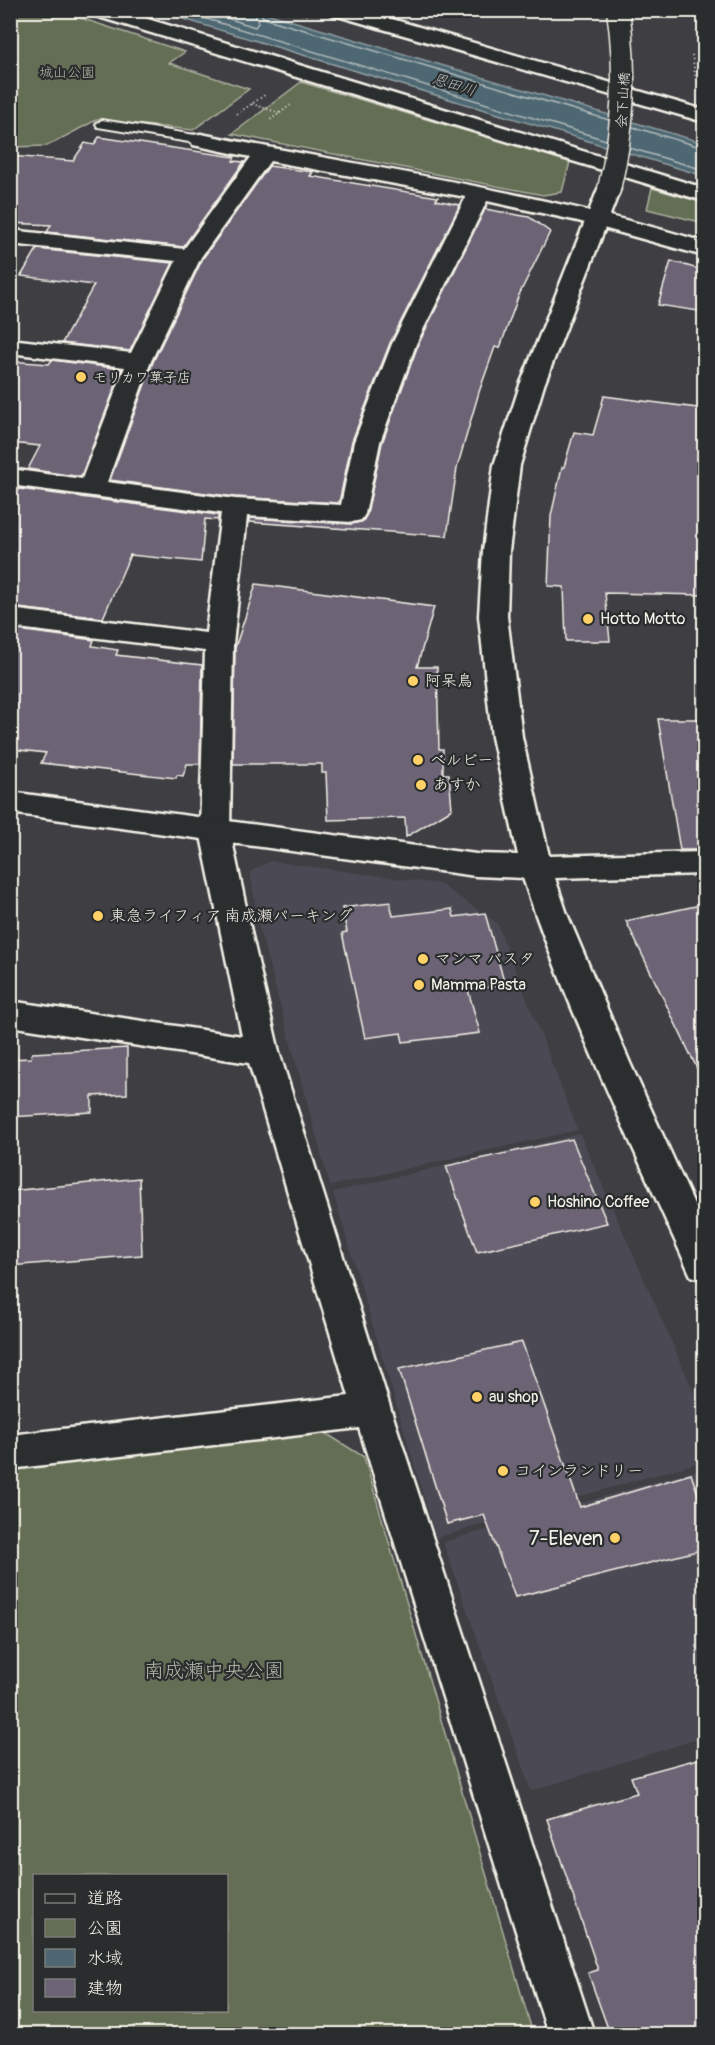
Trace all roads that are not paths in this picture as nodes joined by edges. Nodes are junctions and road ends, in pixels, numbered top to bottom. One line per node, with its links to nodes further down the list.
1 (96, 10): 9 (street)
2 (338, 10): 4 (street)
3 (618, 10): 10 (street, 会下山橋, bridge)
4 (705, 116)
5 (102, 124): 6 (lane)
6 (201, 140): 7 (street)
7 (264, 154): 8 (street); 13 (street)
8 (479, 194): 10 (street); 18 (street)
9 (705, 195)
10 (599, 218): 12 (street); 24 (street, 会下山橋)
11 (10, 237): 13 (street)
12 (705, 249)
13 (190, 256): 15 (street)
14 (10, 346): 15 (street)
15 (139, 361): 17 (street)
16 (10, 477): 17 (street)
17 (92, 487): 18 (street)
18 (235, 507): 20 (street)
19 (10, 618): 20 (street)
20 (219, 644): 22 (street)
21 (10, 802): 22 (street)
22 (215, 831): 24 (street); 26 (street)
23 (705, 863): 24 (street)
24 (536, 868): 27 (street, 会下山橋)
25 (10, 1013): 26 (street)
26 (262, 1052): 28 (street)
27 (705, 1265)
28 (372, 1410): 29 (street); 30 (street)
29 (10, 1452)
30 (572, 2034)

